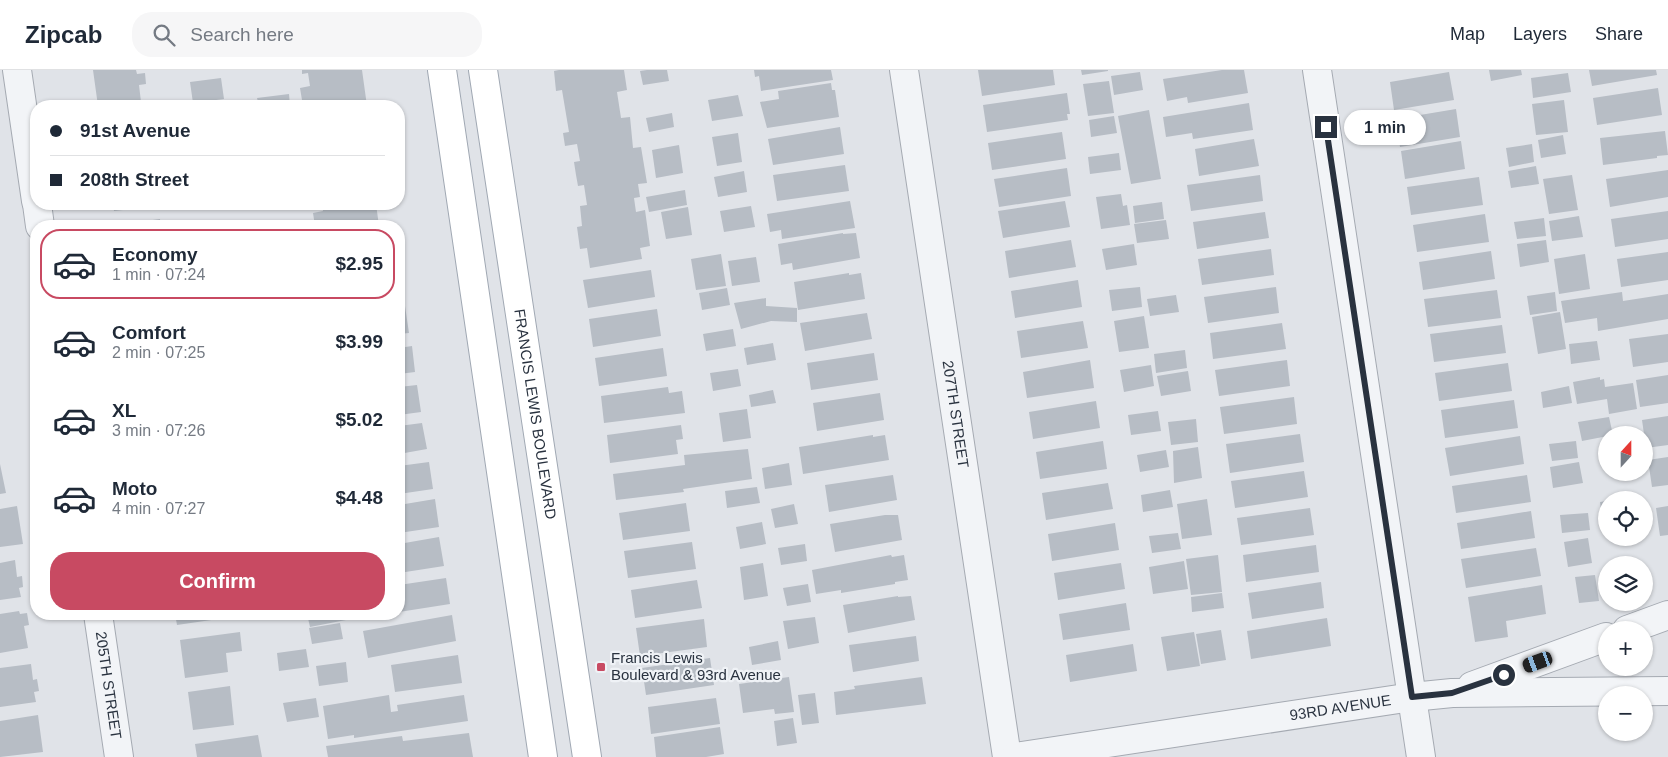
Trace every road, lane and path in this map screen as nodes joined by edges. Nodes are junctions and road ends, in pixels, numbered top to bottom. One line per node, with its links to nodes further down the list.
1 (17, 70): 6 (street)
2 (442, 70): 15 (main road)
3 (483, 70): 16 (main road, FRANCIS LEWIS BOULEVARD)
4 (904, 70): 17 (street, 207TH STREET)
5 (1317, 70): 13 (street)
6 (30, 161)
7 (1668, 615): 9 (street)
8 (99, 620): 14 (street, 205TH STREET)
9 (1652, 621)
10 (1598, 640): 12 (street)
11 (1668, 690): 12 (street, 93RD AVENUE)
12 (1452, 693): 13 (street, 93RD AVENUE)
13 (1412, 697): 18 (street, 93RD AVENUE); 19 (street)
14 (119, 757)
15 (543, 757)
16 (587, 757)
17 (1007, 757)
18 (1015, 757)
19 (1422, 757)

